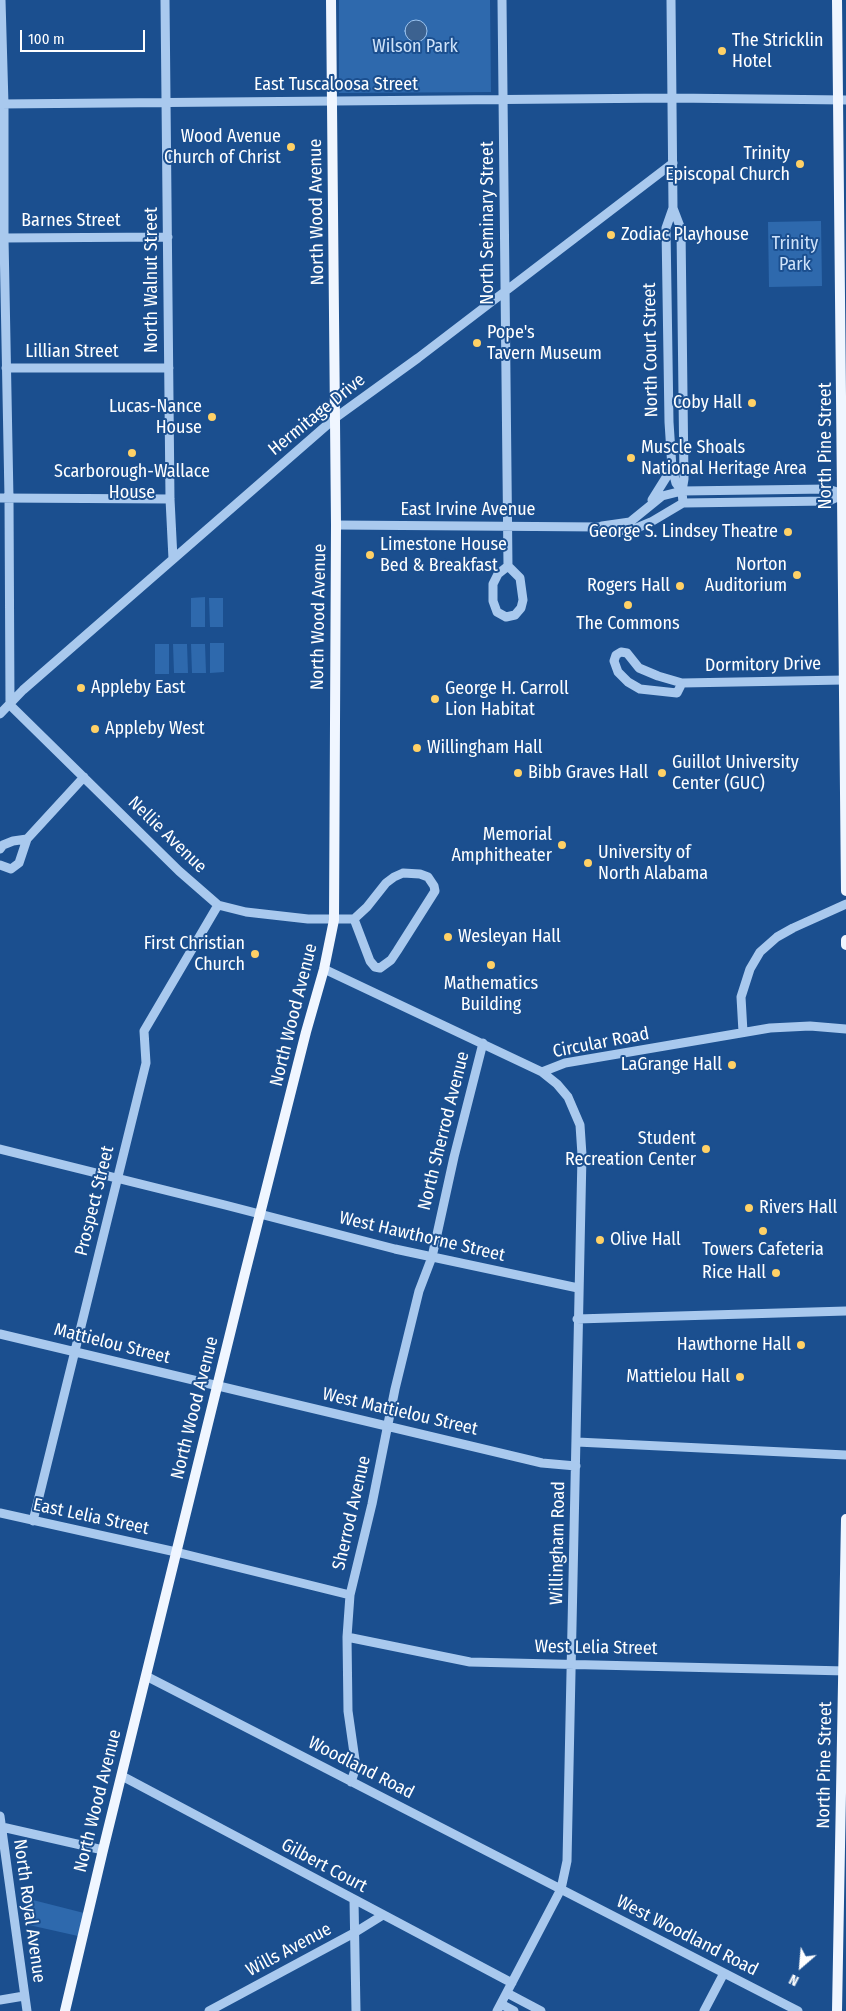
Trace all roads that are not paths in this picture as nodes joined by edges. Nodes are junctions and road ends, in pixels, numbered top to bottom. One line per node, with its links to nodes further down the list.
1 (1, 0): 12 (street)
2 (165, 0): 10 (street, North Walnut Street)
3 (331, 0): 11 (main road, North Wood Avenue)
4 (502, 0): 8 (street, North Seminary Street)
5 (671, 0): 7 (street, North Court Street)
6 (838, 0): 9 (main road, North Pine Street)
7 (672, 98): 8 (street, East Tuscaloosa Street); 9 (street, East Tuscaloosa Street); 13 (street, North Court Street)
8 (503, 100): 11 (street, East Tuscaloosa Street); 17 (street, North Seminary Street)
9 (842, 100): 25 (main road, North Pine Street)
10 (165, 101): 11 (street, East Tuscaloosa Street); 12 (street, East Tuscaloosa Street); 15 (street, North Walnut Street)
11 (331, 101): 20 (main road, North Wood Avenue)
12 (2, 104): 16 (street)
13 (673, 163): 14 (street, North Court Street); 17 (street, Hermitage Drive)
14 (673, 208): 21 (street, North Court Street); 22 (street, North Court Street)
15 (168, 237): 16 (street, Barnes Street); 19 (street, North Walnut Street)
16 (4, 238): 18 (street)
17 (504, 292): 20 (street, Hermitage Drive); 31 (street, North Seminary Street)
18 (6, 368): 19 (street, Lillian Street); 26 (street)
19 (169, 368): 27 (street, North Walnut Street)
20 (335, 418): 30 (main road, North Wood Avenue); 33 (street, Hermitage Drive)
21 (684, 421): 22 (street); 24 (street, North Court Street)
22 (669, 422): 23 (street, North Court Street)
23 (672, 468): 24 (street, North Court Street); 29 (street)
24 (682, 491): 25 (street, East Irvine Avenue); 28 (street, North Court Street); 29 (street, East Irvine Avenue)
25 (844, 494): 28 (street, East Irvine Avenue); 35 (main road, North Pine Street)
26 (4, 498): 27 (street); 38 (street)
27 (170, 499): 33 (street, North Walnut Street)
28 (683, 503): 32 (street, East Irvine Avenue)
29 (649, 504): 32 (street, East Irvine Avenue)
30 (336, 525): 31 (street, East Irvine Avenue); 48 (main road, North Wood Avenue)
31 (507, 526): 32 (street, East Irvine Avenue); 34 (street, North Seminary Street)
32 (600, 527)
33 (174, 559): 38 (street, Hermitage Drive)
34 (508, 566): 34 (street)
35 (845, 596): 36 (main road, North Pine Street)
36 (844, 680): 37 (street, Dormitory Drive); 44 (main road, North Pine Street)
37 (682, 683): 37 (street, Dormitory Drive)
38 (10, 705): 39 (street, Hermitage Drive); 40 (street, Nellie Avenue)
39 (0, 714)
40 (84, 777): 41 (street); 45 (street, Nellie Avenue)
41 (26, 840): 42 (street); 43 (street)
42 (0, 849)
43 (0, 865)
44 (846, 891)
45 (218, 904): 48 (street, Nellie Avenue); 55 (street, Prospect Street)
46 (846, 904): 51 (street)
47 (354, 919): 47 (street); 48 (street, Nellie Avenue)
48 (334, 920): 49 (main road, North Wood Avenue)
49 (324, 968): 52 (street, Circular Road); 56 (main road, North Wood Avenue)
50 (846, 1029): 51 (street, Circular Road)
51 (744, 1032): 53 (street, Circular Road)
52 (483, 1043): 53 (street, Circular Road); 57 (street, North Sherrod Avenue)
53 (542, 1072): 58 (street, Willingham Road)
54 (0, 1149): 55 (street, West Hawthorne Street)
55 (118, 1178): 56 (street, West Hawthorne Street); 62 (street, Prospect Street)
56 (261, 1215): 57 (street, West Hawthorne Street); 63 (main road, North Wood Avenue)
57 (432, 1257): 58 (street, West Hawthorne Street); 64 (street, Sherrod Avenue)
58 (578, 1288): 60 (street, Willingham Road)
59 (846, 1311): 60 (street)
60 (577, 1319): 65 (street, Willingham Road)
61 (0, 1334): 62 (street, Mattielou Street)
62 (75, 1352): 63 (street, Mattielou Street); 70 (street, Prospect Street)
63 (217, 1386): 64 (street, West Mattielou Street); 72 (main road, North Wood Avenue)
64 (389, 1426): 67 (street, West Mattielou Street); 73 (street, Sherrod Avenue)
65 (577, 1442): 66 (street); 67 (street, Willingham Road)
66 (846, 1455)
67 (576, 1466): 75 (street, Willingham Road)
68 (0, 1513): 70 (street, East Lelia Street)
69 (846, 1519): 71 (main road, North Pine Street)
70 (33, 1521): 72 (street, East Lelia Street)
71 (846, 1536): 76 (main road, North Pine Street)
72 (176, 1552): 73 (street); 77 (main road, North Wood Avenue)
73 (350, 1595): 74 (street, Sherrod Avenue)
74 (347, 1637): 75 (street, West Lelia Street); 79 (street, Sherrod Avenue)
75 (572, 1664): 76 (street, West Lelia Street); 83 (street, Willingham Road)
76 (844, 1671): 86 (main road, North Pine Street)
77 (146, 1676): 78 (main road, North Wood Avenue); 79 (street, Woodland Road)
78 (122, 1776): 82 (main road, North Wood Avenue); 84 (street, Gilbert Court)
79 (351, 1782): 83 (street, Woodland Road)
80 (0, 1816): 81 (street, North Royal Avenue)
81 (2, 1827): 82 (street); 91 (street, North Royal Avenue)
82 (102, 1850): 96 (main road, North Wood Avenue)
83 (561, 1889): 88 (street, West Woodland Road); 89 (street, Willingham Road)
84 (354, 1900): 85 (street, Gilbert Court); 87 (street)
85 (383, 1915): 87 (street, Wills Avenue); 89 (street, Gilbert Court)
86 (843, 1923): 103 (main road, North Pine Street)
87 (354, 1934): 97 (street, Wills Avenue); 98 (street)
88 (724, 1973): 94 (street, West Woodland Road); 101 (street)
89 (512, 1983): 90 (street, Willingham Road)
90 (507, 1993): 93 (street, Willingham Road); 100 (street)
91 (24, 1996): 92 (street); 95 (street, North Royal Avenue)
92 (0, 2000)
93 (499, 2008): 99 (street)
94 (783, 2008): 102 (street, West Woodland Road)
95 (27, 2011)
96 (65, 2011)
97 (209, 2011)
98 (356, 2011)
99 (514, 2011)
100 (541, 2011)
101 (704, 2011)
102 (798, 2011)
103 (837, 2011)

